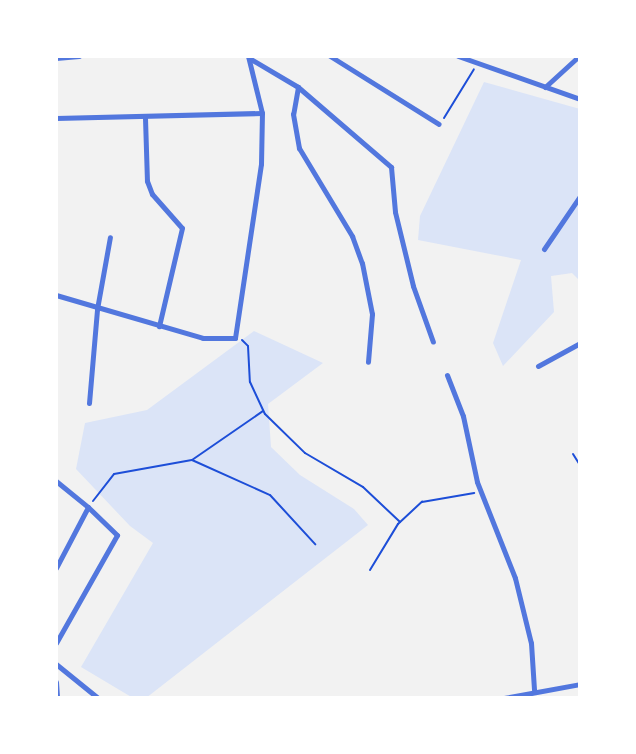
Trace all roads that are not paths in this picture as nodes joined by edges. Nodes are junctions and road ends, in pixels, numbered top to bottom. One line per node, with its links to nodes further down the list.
1 (79, 56): 6 (street)
2 (330, 56): 13 (street)
3 (458, 56): 8 (street)
4 (579, 56): 8 (street)
5 (248, 57): 7 (street); 10 (street)
6 (56, 58)
7 (298, 87): 20 (street); 22 (street)
8 (545, 87): 9 (street)
9 (580, 99)
10 (262, 113): 12 (street); 19 (street)
11 (56, 118): 12 (street)
12 (145, 118): 19 (street)
13 (439, 124)
14 (580, 196): 16 (street)
15 (110, 237): 18 (street)
16 (544, 250)
17 (56, 295): 18 (street)
18 (97, 308): 19 (street); 25 (street)
19 (159, 326)
20 (434, 342)
21 (580, 342): 23 (street)
22 (368, 362)
23 (538, 366)
24 (446, 375): 33 (street)
25 (89, 403)
26 (56, 481): 27 (street)
27 (88, 506): 28 (street); 29 (street)
28 (56, 568)
29 (56, 643)
30 (56, 664): 35 (street)
31 (56, 682): 34 (street)
32 (580, 684): 33 (street)
33 (534, 690): 36 (street)
34 (57, 698)
35 (98, 698)
36 (504, 698)

